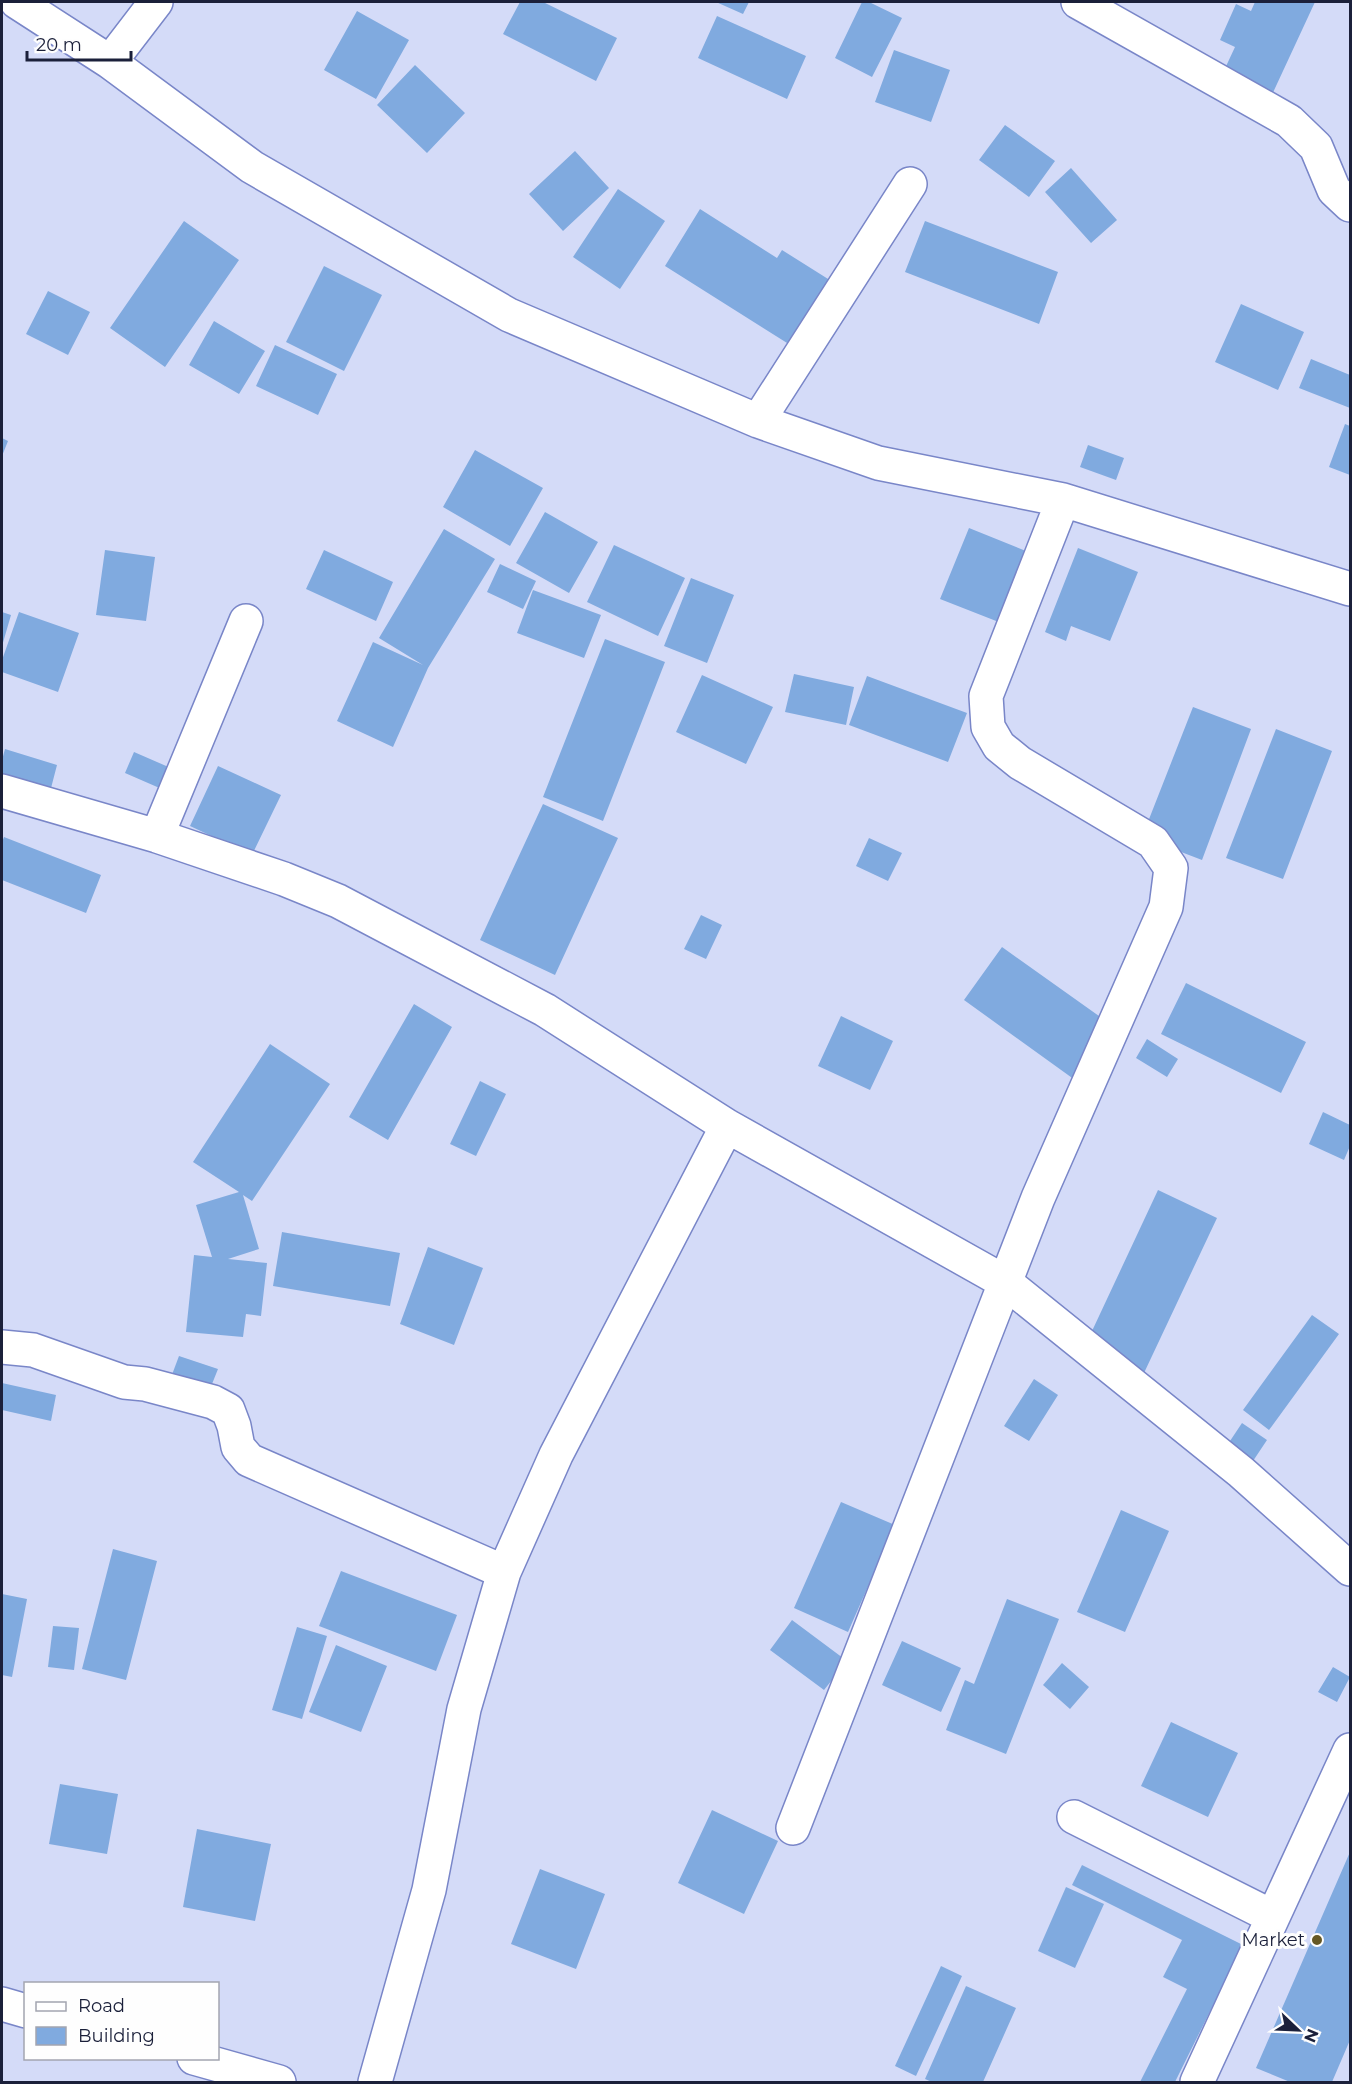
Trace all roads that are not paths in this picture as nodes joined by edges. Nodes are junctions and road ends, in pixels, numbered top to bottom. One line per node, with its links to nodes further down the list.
1 (17, 2): 4 (street)
2 (156, 2): 4 (street)
3 (1078, 2): 6 (street)
4 (110, 62): 7 (street)
5 (910, 184): 7 (street)
6 (1350, 205)
7 (758, 421): 8 (street)
8 (1063, 500): 9 (street); 14 (street)
9 (1350, 589)
10 (246, 621): 12 (street)
11 (2, 791): 12 (street)
12 (157, 836): 13 (street)
13 (727, 1125): 14 (street); 17 (street)
14 (1005, 1282): 16 (street); 20 (street)
15 (2, 1347): 17 (street)
16 (1350, 1569)
17 (504, 1572): 26 (street)
18 (1350, 1750): 21 (street)
19 (1074, 1817): 21 (street)
20 (793, 1828)
21 (1273, 1917): 27 (street)
22 (2, 2004): 23 (street)
23 (24, 2010)
24 (201, 2060): 25 (street)
25 (279, 2082)
26 (375, 2082)
27 (1197, 2082)

